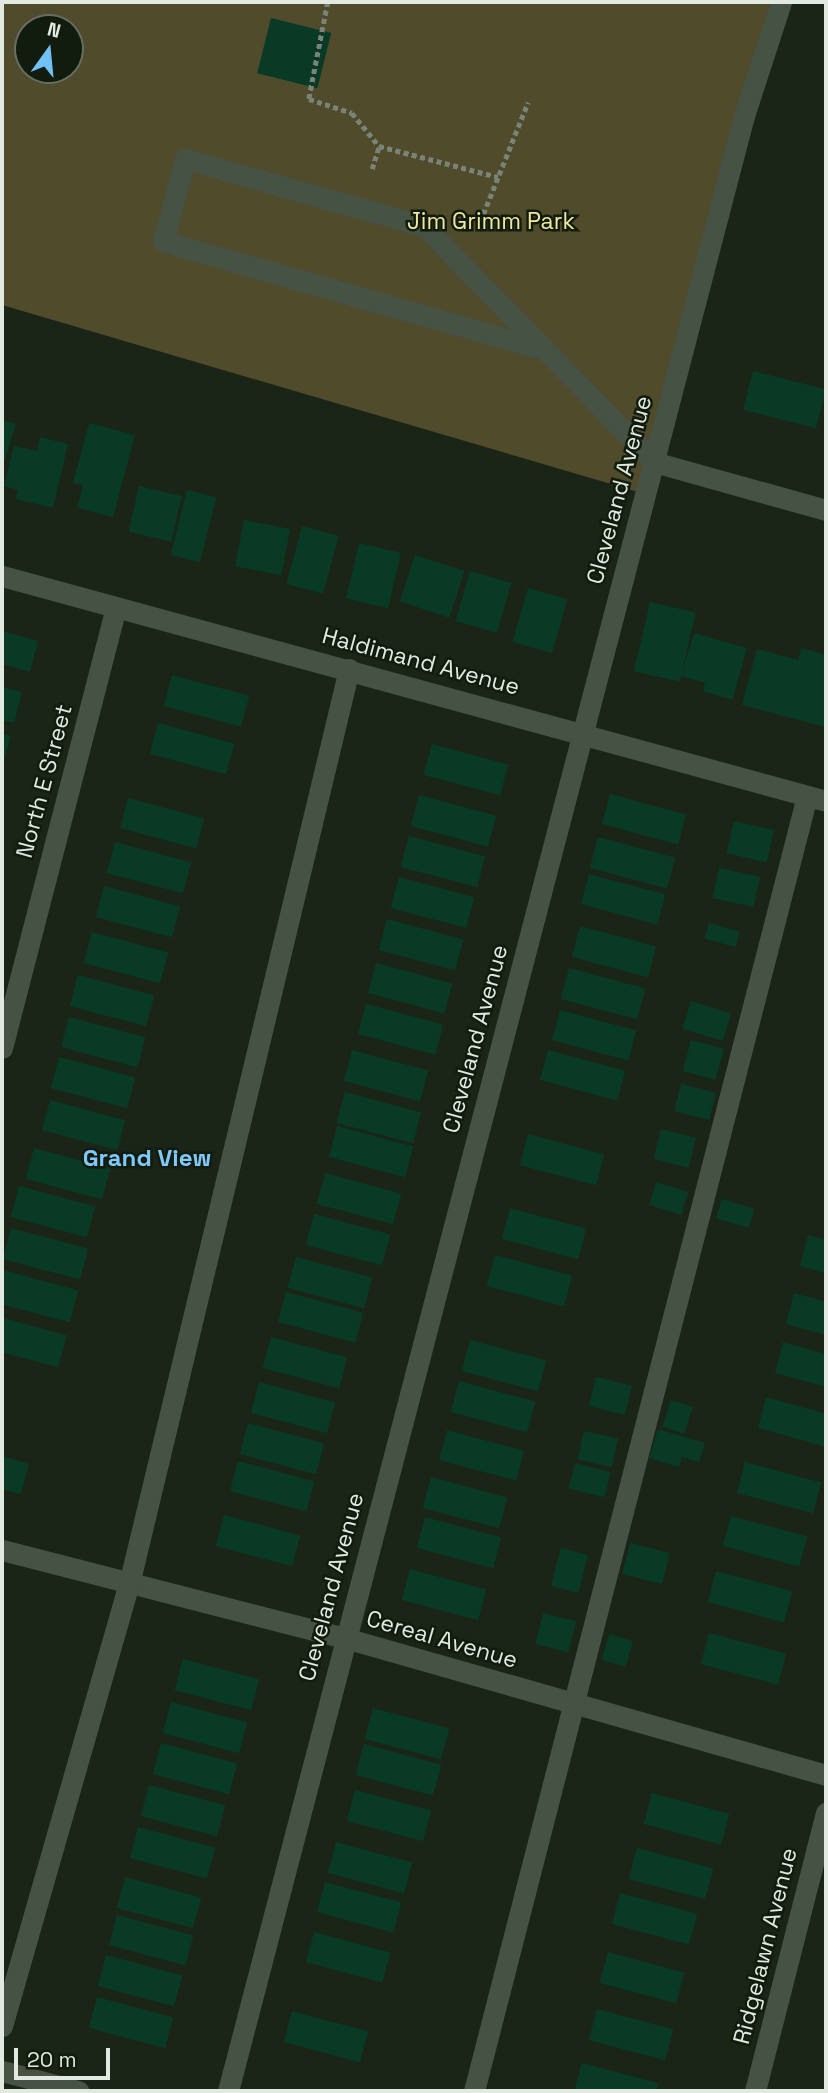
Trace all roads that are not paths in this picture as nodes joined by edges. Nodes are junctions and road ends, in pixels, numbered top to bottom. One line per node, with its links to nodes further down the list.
1 (781, 2): 3 (street, Cleveland Avenue)
2 (545, 351): 2 (street); 3 (street)
3 (654, 462): 4 (street); 8 (street, Cleveland Avenue)
4 (826, 510)
5 (2, 576): 6 (street, Haldimand Avenue)
6 (116, 607): 7 (street, Haldimand Avenue); 10 (street, North E Street)
7 (349, 669): 8 (street, Haldimand Avenue); 12 (street)
8 (583, 731): 9 (street, Haldimand Avenue); 13 (street, Cleveland Avenue)
9 (817, 798): 14 (street)
10 (2, 1048)
11 (2, 1549): 12 (street, Cereal Avenue)
12 (129, 1584): 13 (street, Cereal Avenue); 17 (street)
13 (345, 1638): 14 (street, Cereal Avenue); 20 (street, Cleveland Avenue)
14 (573, 1704): 15 (street, Cereal Avenue); 21 (street)
15 (826, 1775)
16 (826, 1813): 22 (street, Ridgelawn Avenue)
17 (2, 2026)
18 (2, 2071): 19 (street)
19 (78, 2091)
20 (228, 2091)
21 (474, 2091)
22 (755, 2091)

